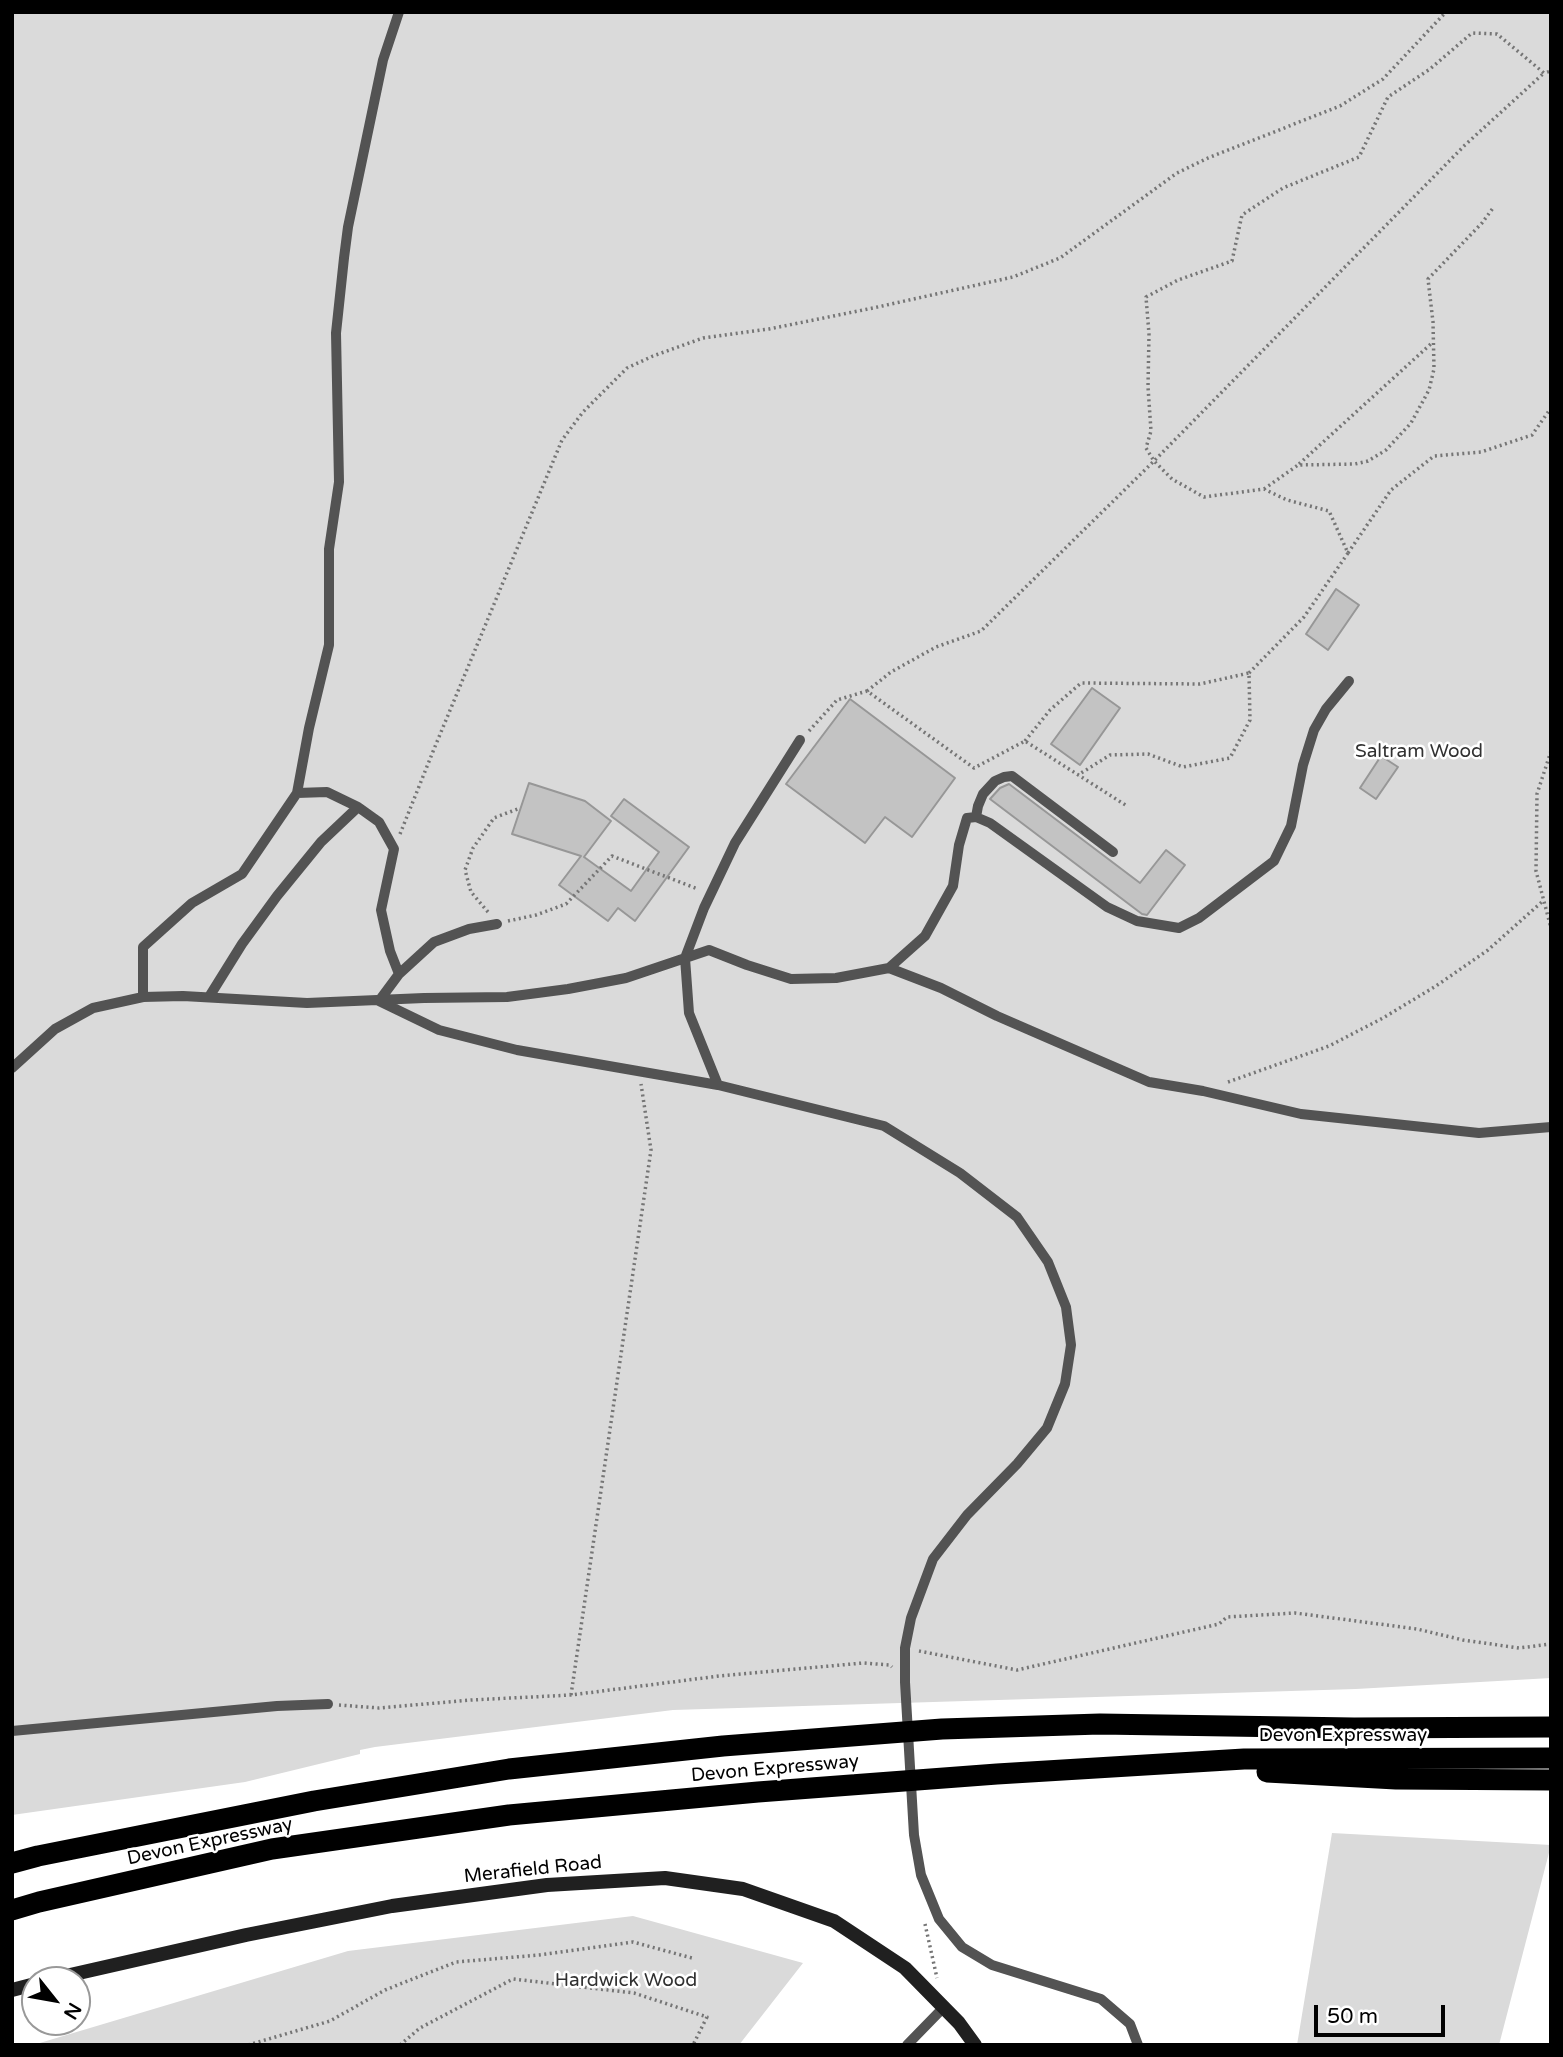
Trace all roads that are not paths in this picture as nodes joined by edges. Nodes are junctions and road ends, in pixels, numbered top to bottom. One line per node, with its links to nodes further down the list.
1 (399, 12): 4 (lane)
2 (1349, 681): 6 (lane)
3 (800, 740): 9 (lane)
4 (297, 793): 5 (lane); 12 (lane)
5 (358, 807): 11 (lane); 13 (lane)
6 (976, 817): 7 (lane); 10 (lane)
7 (1113, 852)
8 (497, 924): 11 (lane)
9 (685, 958): 10 (lane); 14 (lane); 16 (lane)
10 (889, 968): 17 (lane)
11 (399, 974): 14 (lane)
12 (143, 997): 13 (lane); 15 (lane)
13 (209, 997): 14 (lane)
14 (379, 1001): 16 (lane)
15 (12, 1068)
16 (718, 1085): 30 (lane)
17 (1551, 1127)
18 (328, 1704): 20 (lane)
19 (1551, 1727): 24 (highway, Devon Expressway)
20 (12, 1731)
21 (1551, 1758): 22 (highway, Devon Expressway)
22 (1139, 1765): 23 (highway); 25 (highway, Devon Expressway)
23 (1551, 1780)
24 (12, 1863)
25 (12, 1910)
26 (91, 1970): 27 (street, Merafield Road)
27 (944, 2007): 28 (lane); 29 (street, Merafield Road)
28 (907, 2045)
29 (975, 2045)
30 (1138, 2045)

